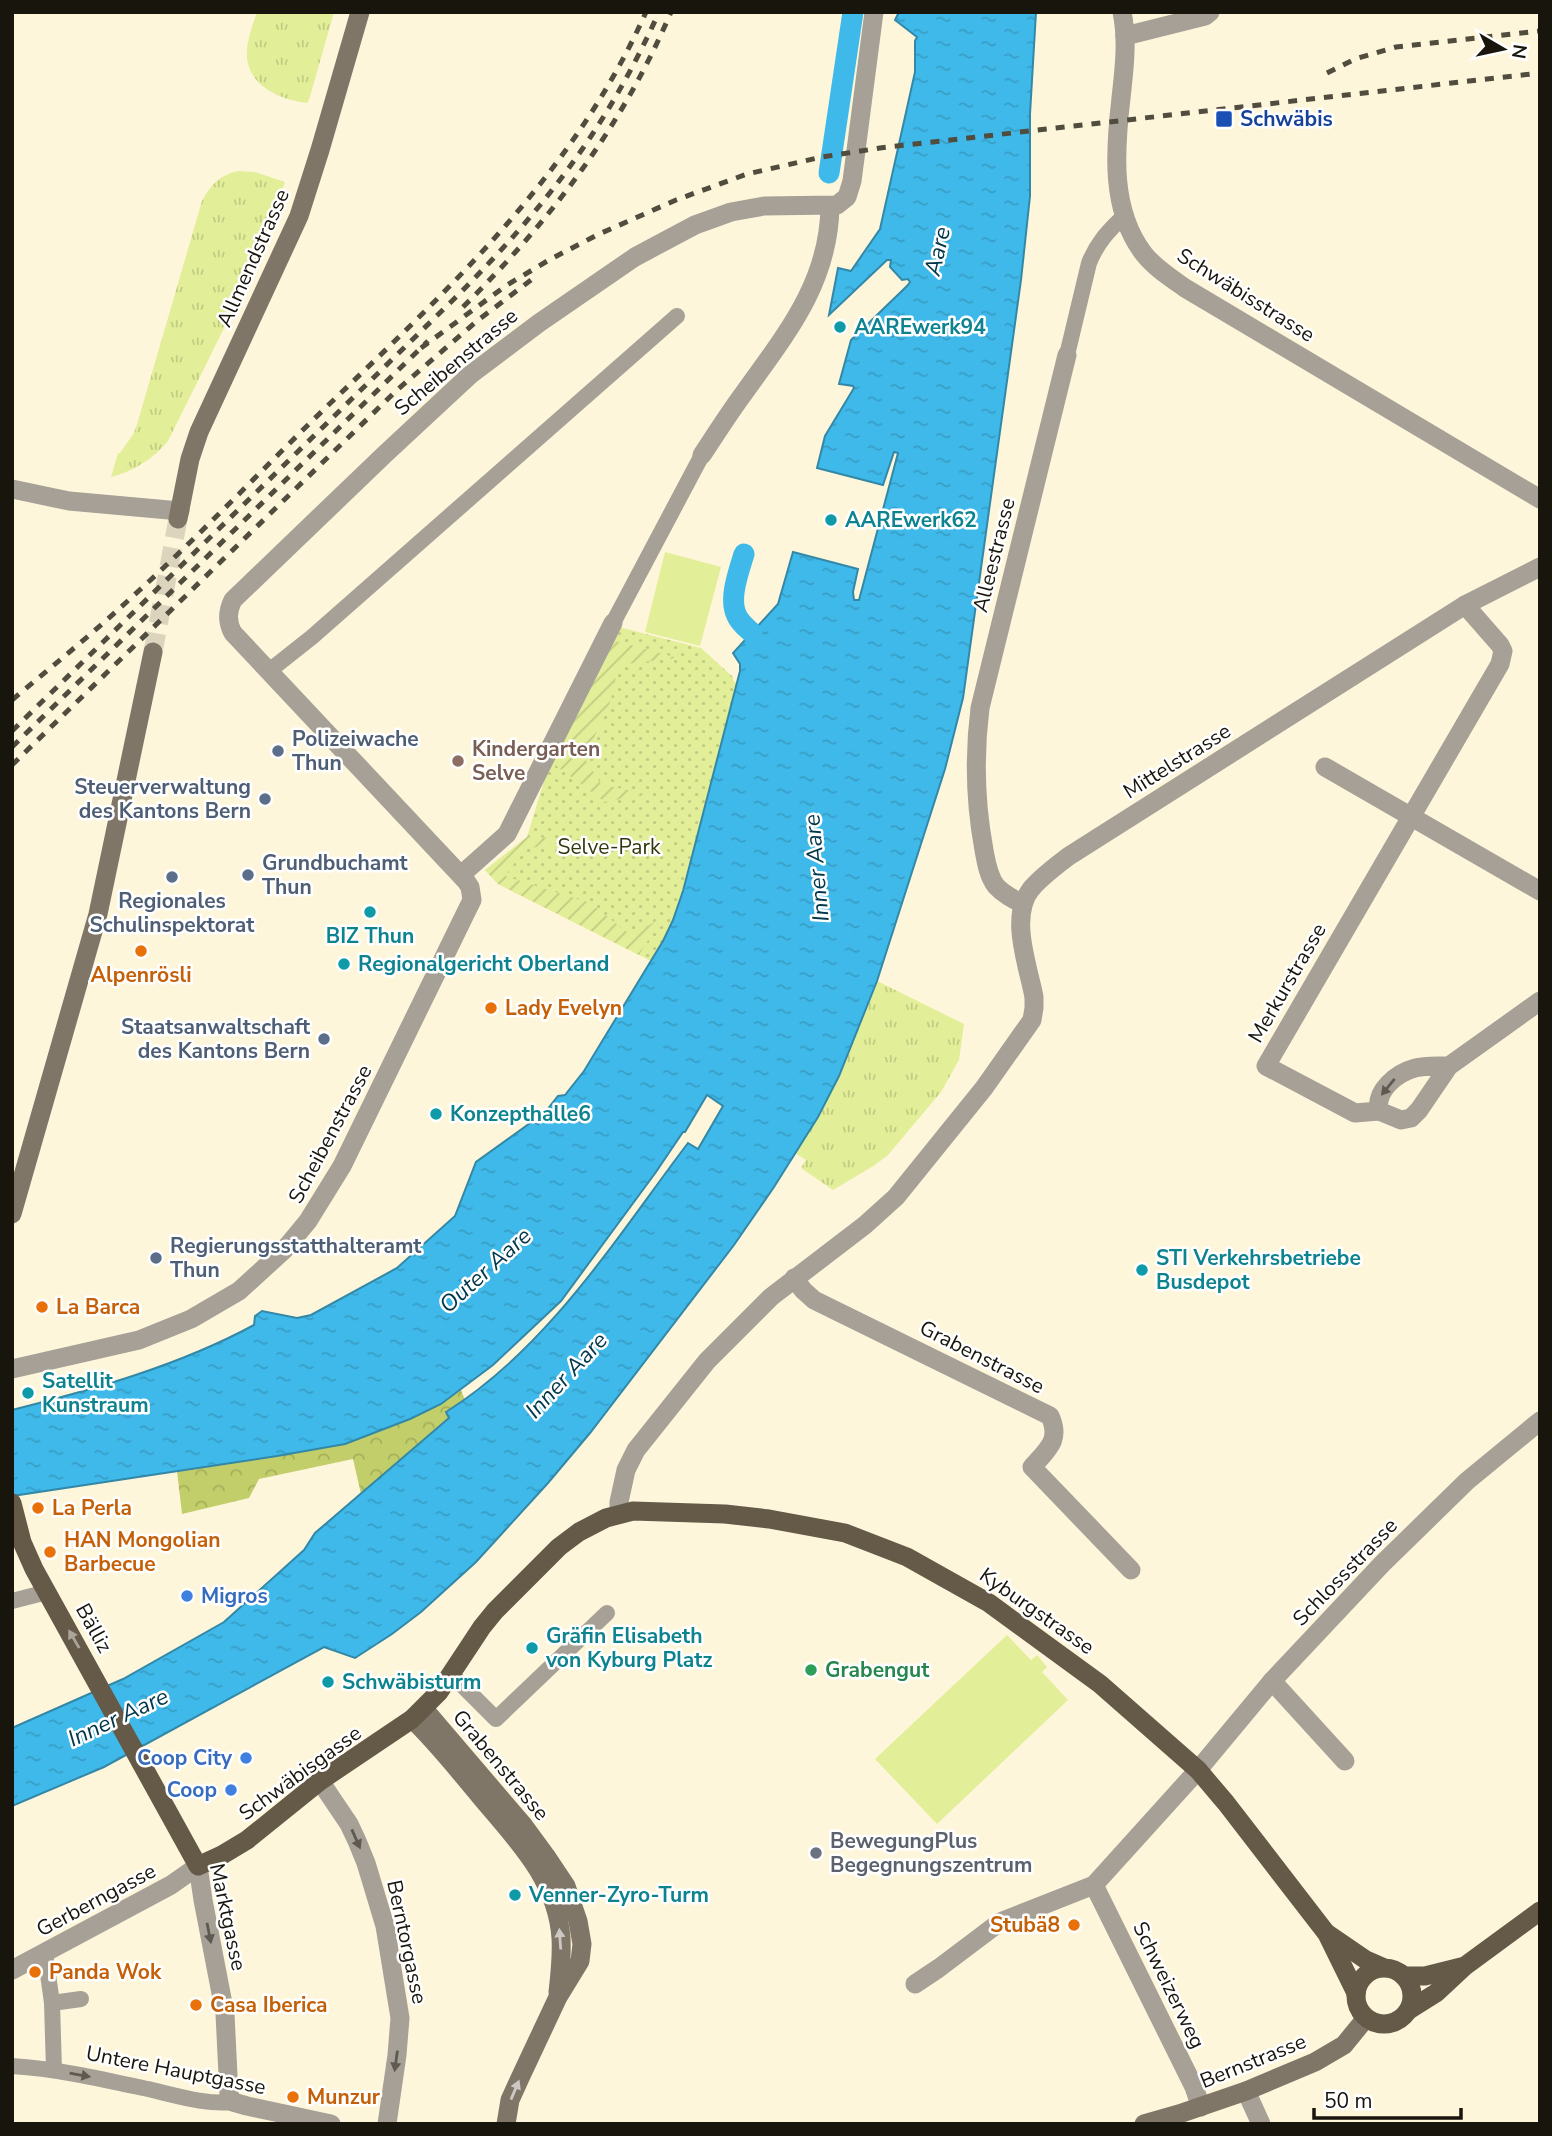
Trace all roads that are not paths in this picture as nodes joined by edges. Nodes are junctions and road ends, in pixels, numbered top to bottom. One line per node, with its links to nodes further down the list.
1 (360, 12): 13 (main road, Allmendstrasse)
2 (874, 12): 6 (street)
3 (1122, 12): 5 (street, Schwäbisstrasse)
4 (1210, 12): 5 (street)
5 (1125, 36): 7 (street, Schwäbisstrasse)
6 (830, 206): 10 (street); 18 (street, Scheibenstrasse)
7 (1124, 216): 9 (street, Alleestrasse); 12 (street, Schwäbisstrasse)
8 (677, 316): 18 (street)
9 (1067, 355): 23 (street, Alleestrasse)
10 (702, 455): 16 (street)
11 (12, 489): 13 (street)
12 (1540, 499)
13 (179, 515)
14 (1540, 566): 15 (street, Mittelstrasse)
15 (1465, 606): 20 (street, Merkurstrasse); 23 (street, Mittelstrasse)
16 (613, 623): 21 (street)
17 (153, 652): 27 (main road)
18 (269, 671): 21 (street, Scheibenstrasse)
19 (1325, 767): 20 (street)
20 (1412, 816): 22 (street); 26 (street, Merkurstrasse)
21 (461, 875): 29 (street, Scheibenstrasse)
22 (1540, 891)
23 (1023, 904): 28 (street)
24 (1540, 1000): 25 (street, Merkurstrasse)
25 (1449, 1066): 26 (street, one-way to 26); 26 (street, Merkurstrasse)
26 (1379, 1111)
27 (12, 1214)
28 (794, 1278): 32 (street); 33 (street, Grabenstrasse)
29 (12, 1368)
30 (1540, 1421): 38 (street, Schlossstrasse)
31 (13, 1505): 34 (main road, Bälliz)
32 (619, 1514): 37 (main road, Grabenstrasse); 42 (main road, Kyburgstrasse)
33 (1130, 1570)
34 (47, 1592): 35 (street, Bälliz); 40 (main road, Bälliz, one-way to 34)
35 (12, 1601)
36 (607, 1613): 37 (street)
37 (451, 1674): 39 (main road, Grabenstrasse)
38 (1272, 1681): 41 (street); 42 (street, Schlossstrasse)
39 (418, 1714): 43 (main road, Schwäbisgasse); 66 (main road, Grabenstrasse, one-way to 39)
40 (136, 1753): 44 (main road, Marktgasse)
41 (1345, 1760)
42 (1198, 1770): 45 (street); 47 (main road, Kyburgstrasse)
43 (320, 1781): 44 (main road, Schwäbisgasse); 65 (street, Berntorgasse, one-way to 65)
44 (198, 1866): 48 (street, Gerberngasse); 62 (street, Marktgasse, one-way to 62)
45 (1094, 1885): 53 (street); 63 (street, Schweizerweg)
46 (1540, 1911): 49 (main road)
47 (1327, 1934): 50 (main road, Kyburgstrasse); 54 (main road, Kyburgstrasse)
48 (45, 1953): 51 (street, Gerberngasse); 56 (street)
49 (1465, 1966): 52 (main road); 57 (main road)
50 (1382, 1967): 52 (main road); 54 (main road)
51 (12, 1970)
52 (1405, 1976): 57 (main road)
53 (915, 1984)
54 (1356, 1993): 58 (main road)
55 (81, 1999): 56 (street)
56 (52, 2003): 60 (street)
57 (1409, 2010): 58 (main road)
58 (1366, 2018): 61 (main road, Bernstrasse)
59 (12, 2066): 60 (street, Untere Hauptgasse)
60 (54, 2070): 62 (street, Untere Hauptgasse, one-way to 62)
61 (1246, 2091): 63 (main road, Bernstrasse); 68 (street)
62 (233, 2102): 64 (street, Untere Hauptgasse)
63 (1201, 2107): 67 (main road, Bernstrasse)
64 (331, 2124)
65 (387, 2124)
66 (506, 2124)
67 (1144, 2124)
68 (1261, 2124)

